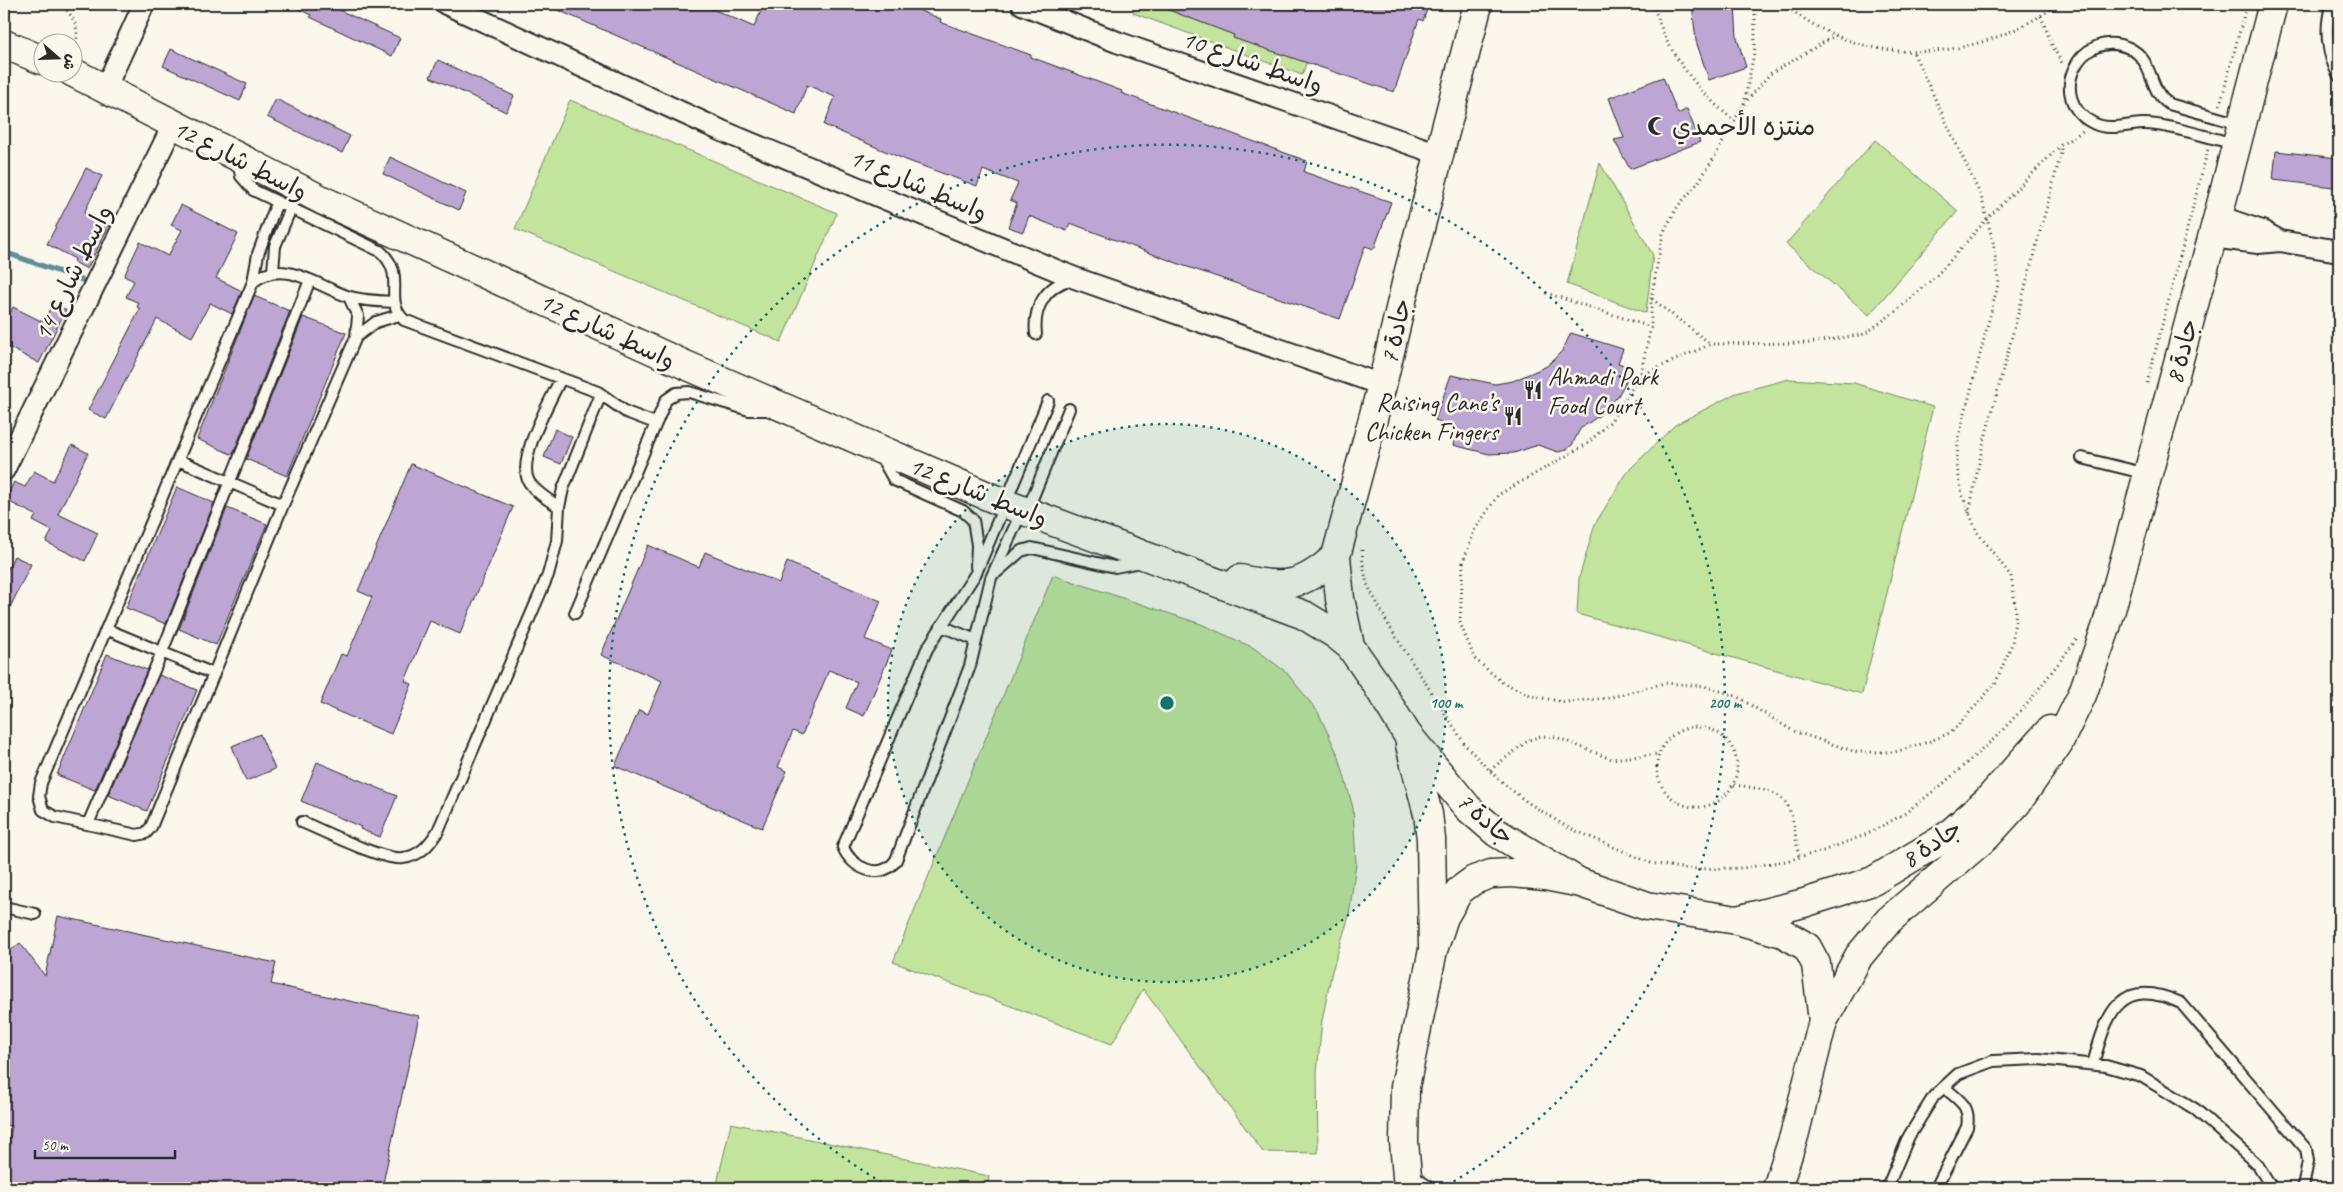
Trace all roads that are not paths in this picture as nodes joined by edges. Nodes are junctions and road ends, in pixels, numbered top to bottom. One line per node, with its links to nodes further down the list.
1 (144, 4): 11 (street)
2 (446, 4): 21 (street, واسط شارع 11)
3 (1022, 4): 14 (street, واسط شارع 10)
4 (1478, 4): 14 (main road, جادة 7)
5 (2272, 4): 13 (main road, جادة 8)
6 (2332, 4): 9 (lane)
7 (4, 44): 8 (main road)
8 (32, 56)
9 (2339, 76)
10 (82, 77): 11 (main road, واسط شارع 12)
11 (105, 89): 12 (main road, واسط شارع 12)
12 (173, 124): 15 (main road, واسط شارع 12); 39 (street, واسط شارع 14)
13 (2238, 134): 13 (lane); 18 (main road, جادة 8)
14 (1439, 154): 30 (main road, جادة 7)
15 (238, 157): 16 (lane); 33 (main road, واسط شارع 12)
16 (277, 202): 17 (lane); 23 (lane)
17 (291, 208): 20 (lane); 25 (lane)
18 (2215, 226): 19 (street); 40 (main road, جادة 8)
19 (2339, 251)
20 (273, 271): 22 (lane); 23 (lane)
21 (1075, 278): 27 (lane); 30 (street, واسط شارع 11)
22 (310, 280): 24 (lane); 41 (lane)
23 (253, 282): 38 (lane)
24 (349, 297): 25 (lane); 28 (lane)
25 (394, 302): 26 (lane)
26 (399, 315): 28 (lane); 29 (lane)
27 (1036, 334)
28 (356, 337): 42 (lane)
29 (561, 378): 31 (lane); 43 (lane)
30 (1382, 385): 45 (main road, جادة 7)
31 (602, 394): 35 (lane); 43 (lane)
32 (1048, 401): 44 (lane)
33 (782, 407): 35 (lane); 36 (main road, واسط شارع 12)
34 (1069, 409): 44 (lane)
35 (655, 423): 49 (lane)
36 (875, 448): 44 (main road, واسط شارع 12); 47 (lane)
37 (2082, 458): 40 (lane)
38 (178, 460): 41 (lane); 51 (lane)
39 (4, 470)
40 (2148, 474): 56 (main road, جادة 8)
41 (231, 482): 42 (lane); 54 (lane)
42 (283, 504): 55 (lane)
43 (559, 507): 58 (lane)
44 (1018, 509): 46 (main road, واسط شارع 12); 47 (lane); 48 (lane)
45 (1336, 556): 46 (main road, واسط شارع 12); 53 (main road, جادة 7)
46 (1156, 560): 48 (lane); 53 (main road, واسط شارع 12)
47 (976, 573): 50 (lane)
48 (991, 578): 52 (lane)
49 (575, 613)
50 (942, 626): 52 (lane); 52 (lane)
51 (106, 629): 54 (lane); 59 (lane)
52 (976, 640)
53 (1350, 646): 57 (main road, جادة 7)
54 (162, 652): 55 (lane); 59 (lane)
55 (214, 674): 59 (lane)
56 (2082, 695): 63 (main road, جادة 8); 65 (main road, جادة 8)
57 (1407, 734): 60 (main road, جادة 7); 64 (main road, جادة 7)
58 (302, 822)
59 (88, 824)
60 (1581, 883): 63 (main road); 64 (main road)
61 (4, 907): 62 (lane)
62 (35, 914)
63 (1737, 920): 65 (main road)
64 (1433, 950): 68 (main road)
65 (1823, 1021): 70 (main road)
66 (2093, 1064): 67 (lane); 73 (lane); 74 (lane)
67 (1944, 1087): 71 (lane); 72 (lane)
68 (1407, 1180): 69 (lane)
69 (1431, 1188)
70 (1777, 1188)
71 (1887, 1188)
72 (1936, 1188)
73 (2272, 1188)
74 (2304, 1188)

